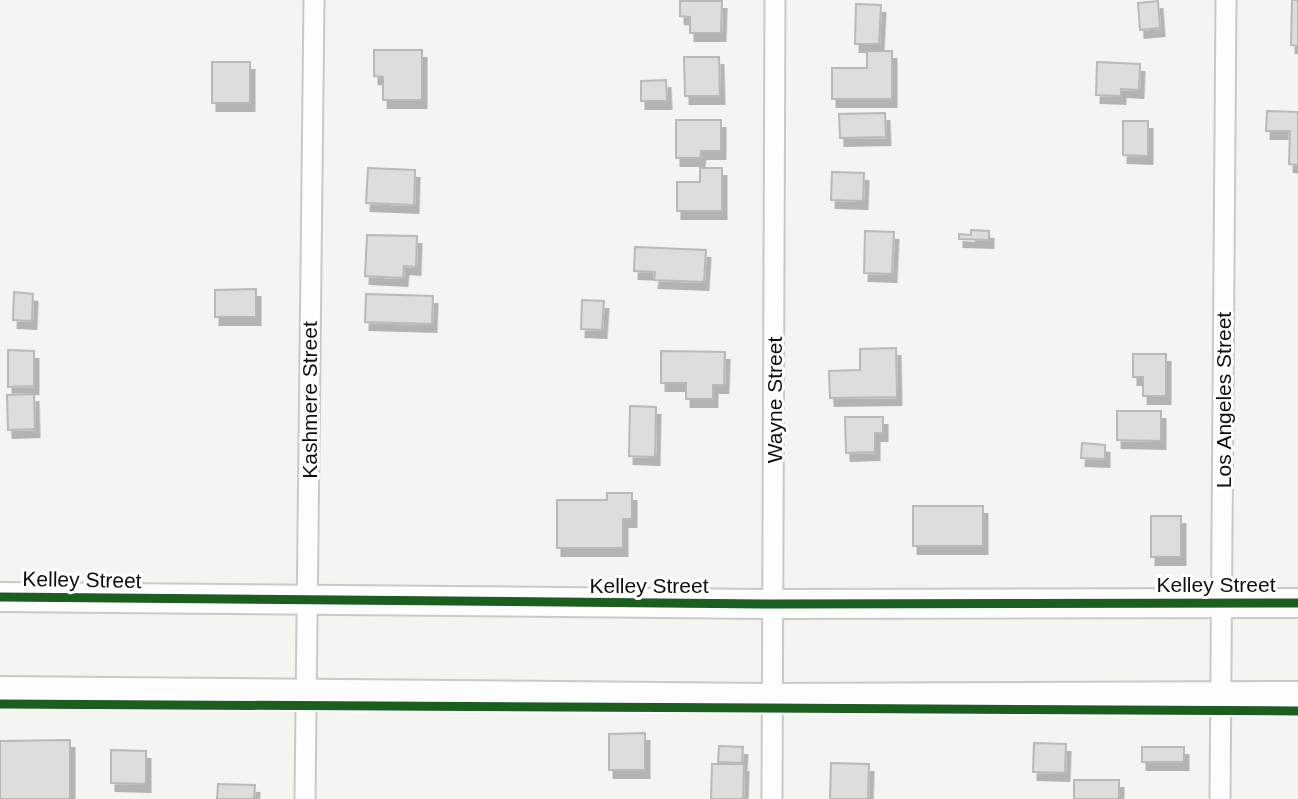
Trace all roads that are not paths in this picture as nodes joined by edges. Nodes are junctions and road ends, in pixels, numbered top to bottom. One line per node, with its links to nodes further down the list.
1 (314, 0): 5 (street, Kashmere Street)
2 (775, 0): 8 (street, Wayne Street)
3 (1226, 0): 6 (street, Los Angeles Street)
4 (0, 597): 5 (main road, Kelley Street)
5 (308, 601): 8 (main road, Kelley Street); 10 (street, Kashmere Street)
6 (1223, 602): 7 (main road, Kelley Street); 8 (main road, Kelley Street); 11 (street, Los Angeles Street)
7 (1298, 603)
8 (774, 604): 13 (street, Wayne Street)
9 (0, 691): 10 (main road)
10 (306, 695): 13 (main road); 14 (street, Kashmere Street)
11 (1220, 696): 12 (main road); 13 (main road); 16 (street, Los Angeles Street)
12 (1298, 696)
13 (773, 698): 15 (street, Wayne Street)
14 (305, 799)
15 (772, 799)
16 (1220, 799)

